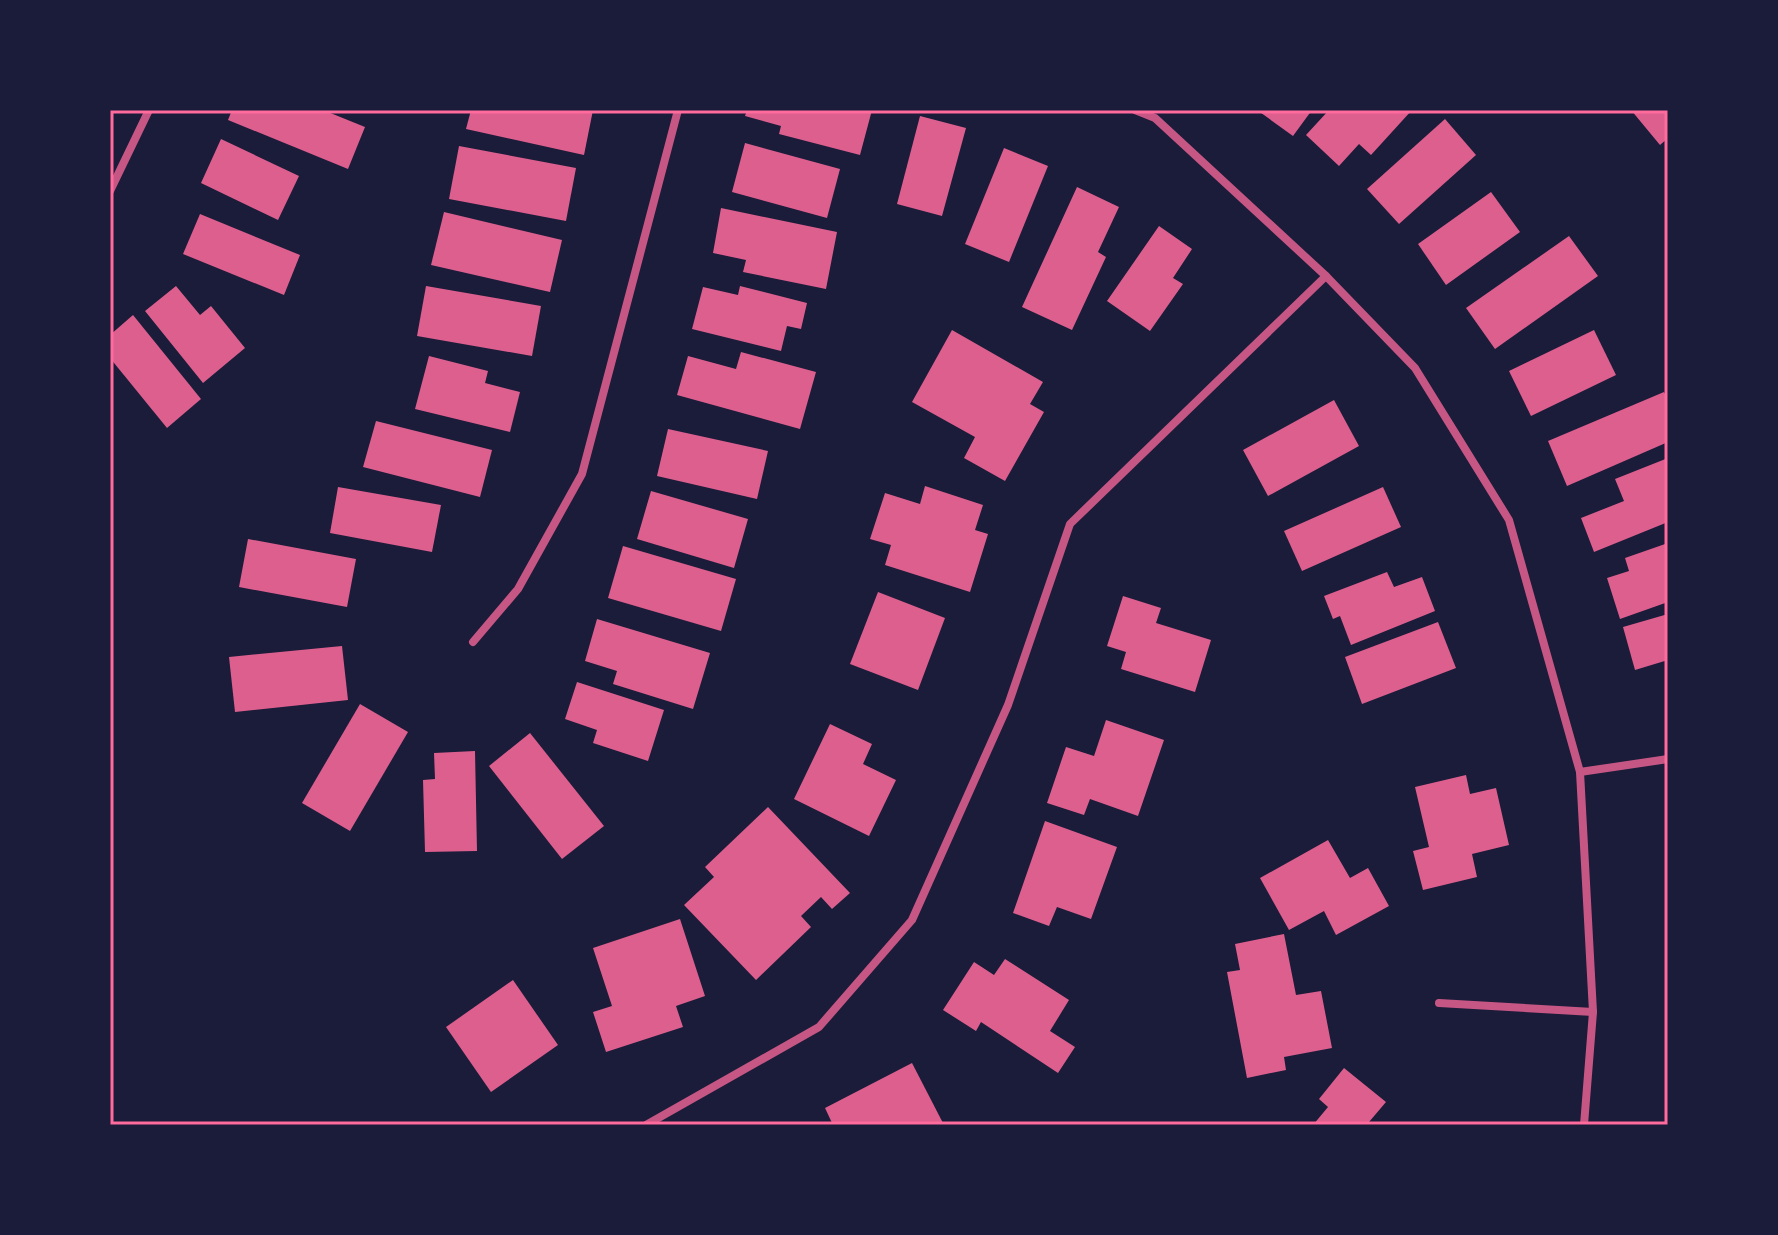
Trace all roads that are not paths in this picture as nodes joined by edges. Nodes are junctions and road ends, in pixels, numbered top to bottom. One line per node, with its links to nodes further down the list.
1 (149, 110): 5 (street)
2 (678, 110): 7 (street)
3 (1135, 110): 4 (street)
4 (1157, 114): 6 (street)
5 (110, 191)
6 (1326, 276): 9 (street); 12 (street)
7 (473, 642)
8 (1668, 759): 9 (street)
9 (1580, 772): 11 (street)
10 (1439, 1003): 11 (street)
11 (1593, 1012): 13 (street)
12 (646, 1125)
13 (1584, 1125)

